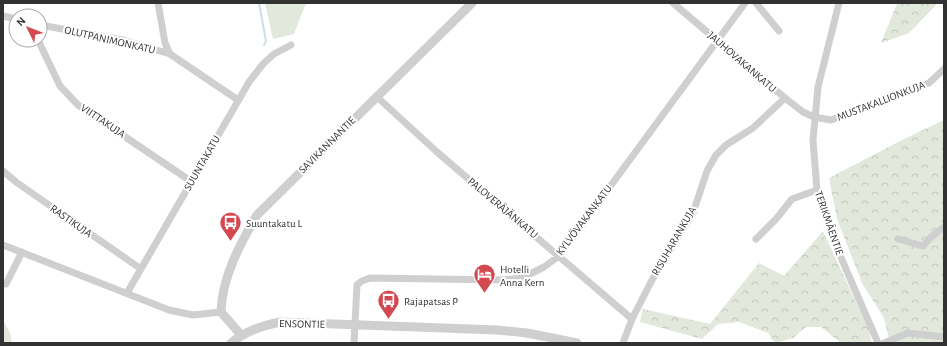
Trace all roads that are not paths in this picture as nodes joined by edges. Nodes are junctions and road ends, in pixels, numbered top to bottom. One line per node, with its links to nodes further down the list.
1 (158, 3): 12 (street)
2 (472, 3): 14 (street, SAVIKANNANTIE)
3 (673, 3): 9 (street, JAUHOVAKANKATU)
4 (745, 3): 9 (street, KYLVÖVAKANKATU)
5 (756, 3): 8 (street)
6 (839, 3): 17 (street, TERIKMÄENTIE)
7 (48, 26): 12 (street, OLUTPANIMONKATU)
8 (779, 31)
9 (717, 40): 15 (street, JAUHOVAKANKATU); 26 (street, KYLVÖVAKANKATU)
10 (291, 45): 16 (street, SUUNTAKATU)
11 (42, 48): 19 (street, VIITTAKUJA)
12 (170, 54): 16 (street, OLUTPANIMONKATU)
13 (944, 69): 17 (street, MUSTAKALLIONKUJA)
14 (376, 96): 26 (street, PALOVERÄJÄNKATU); 30 (street, SAVIKANNANTIE)
15 (785, 98): 17 (street, JAUHOVAKANKATU); 31 (street, RISUHARANKUJA)
16 (238, 100): 19 (street, SUUNTAKATU)
17 (814, 117): 20 (street, TERIKMÄENTIE)
18 (3, 171): 27 (street, RASTIKUJA)
19 (192, 182): 27 (street, SUUNTAKATU)
20 (816, 190): 22 (street); 39 (street, TERIKMÄENTIE)
21 (944, 227): 23 (street)
22 (756, 239)
23 (898, 239)
24 (3, 245): 25 (street)
25 (22, 252): 28 (street); 29 (street)
26 (559, 256): 31 (street, PALOVERÄJÄNKATU); 32 (street, KYLVÖVAKANKATU)
27 (141, 269): 29 (street, SUUNTAKATU)
28 (6, 284)
29 (127, 293): 30 (street)
30 (221, 312): 33 (street)
31 (632, 318): 38 (street, RISUHARANKUJA)
32 (356, 325): 33 (street, ENSONTIE); 36 (street, KYLVÖVAKANKATU); 37 (street, ENSONTIE)
33 (241, 335): 35 (street, ENSONTIE)
34 (944, 337): 40 (street)
35 (231, 343)
36 (354, 343)
37 (578, 343)
38 (622, 343)
39 (878, 343)
40 (884, 343)

